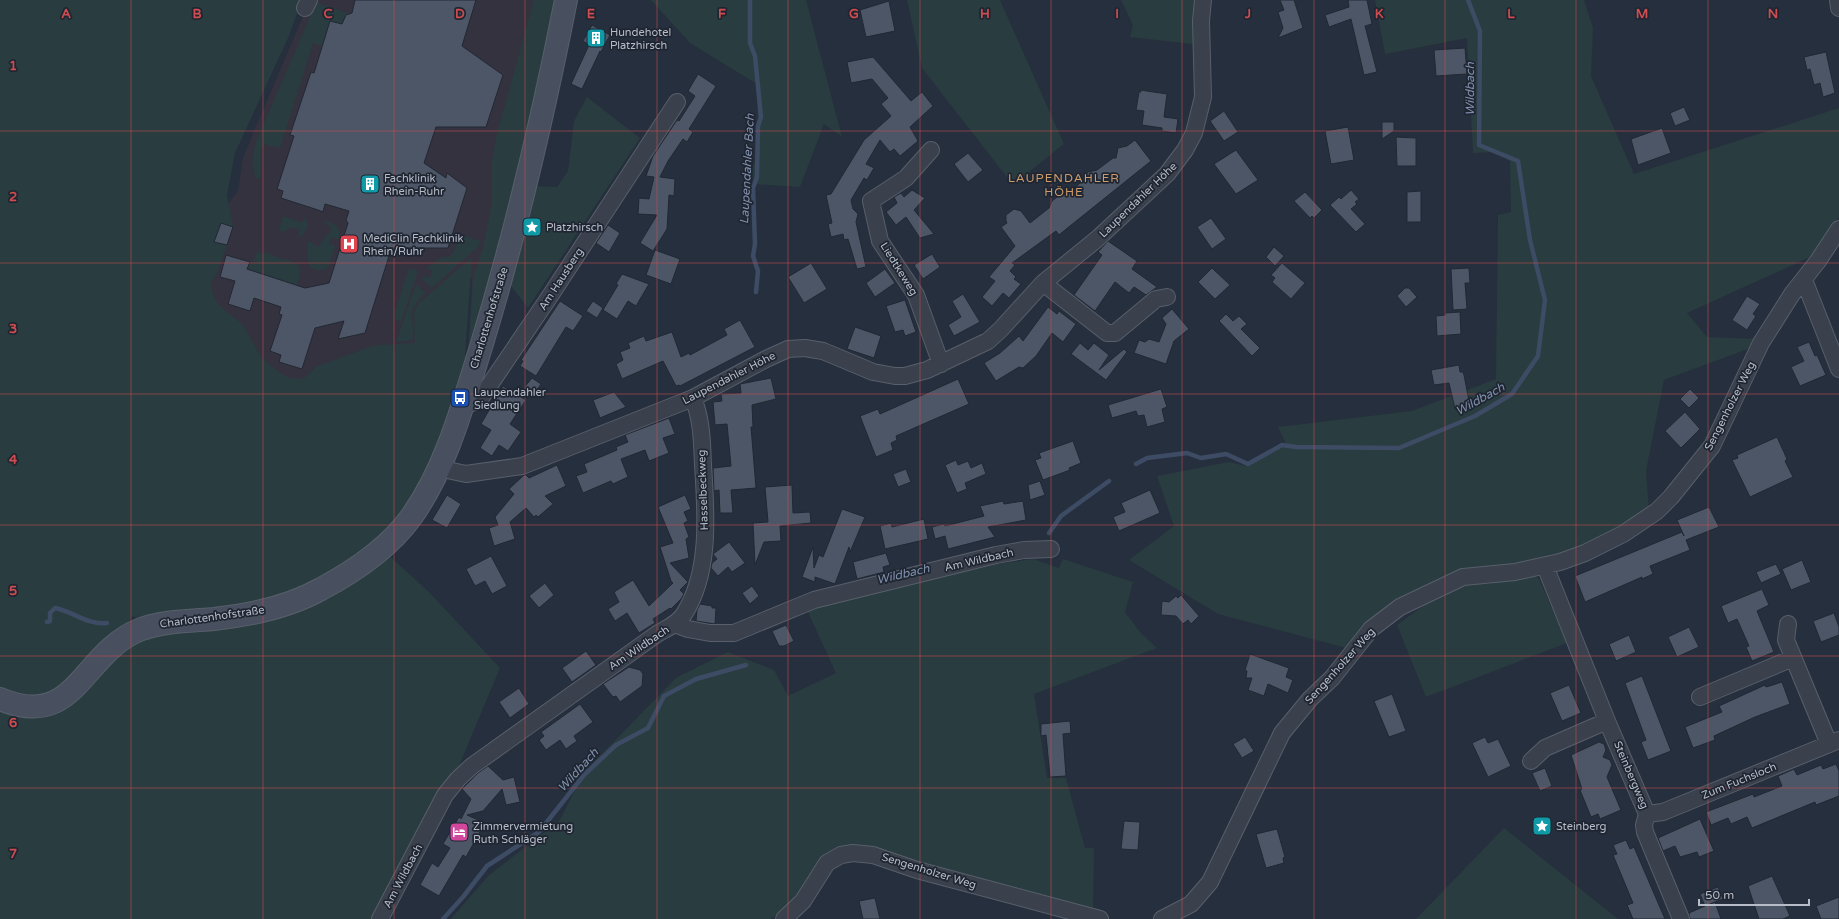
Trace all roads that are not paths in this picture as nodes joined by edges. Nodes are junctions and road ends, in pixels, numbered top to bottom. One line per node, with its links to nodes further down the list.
1 (566, 0): 14 (main road, Charlottenhofstraße)
2 (1203, 0): 9 (street, Laupendahler Höhe)
3 (1838, 0): 4 (street)
4 (1839, 8)
5 (677, 102): 14 (street, Am Hausberg)
6 (931, 150): 11 (street, Liedtkeweg)
7 (1839, 229): 8 (street, Sengenholzer Weg)
8 (1804, 280): 12 (street); 17 (street, Sengenholzer Weg)
9 (1043, 283): 10 (street); 11 (street, Laupendahler Höhe)
10 (1167, 297)
11 (941, 364): 13 (street, Laupendahler Höhe)
12 (1839, 369)
13 (693, 398): 15 (street, Laupendahler Höhe); 18 (street, Hasselbeckweg)
14 (463, 404): 15 (main road, Charlottenhofstraße)
15 (438, 468): 22 (main road, Charlottenhofstraße)
16 (1051, 549): 18 (street, Am Wildbach)
17 (1545, 566): 23 (street, Steinbergweg); 30 (street, Sengenholzer Weg)
18 (675, 624): 27 (street, Am Wildbach)
19 (1788, 624): 20 (street, Zum Fuchsloch)
20 (1793, 658): 21 (street); 24 (street, Zum Fuchsloch)
21 (1700, 697)
22 (0, 699)
23 (1608, 721): 25 (street); 26 (street, Steinbergweg)
24 (1834, 742): 26 (street, Zum Fuchsloch)
25 (1530, 761)
26 (1647, 814): 31 (street, Steinbergweg)
27 (380, 919)
28 (784, 919): 29 (street, Sengenholzer Weg)
29 (1100, 919)
30 (1162, 919)
31 (1681, 919)

